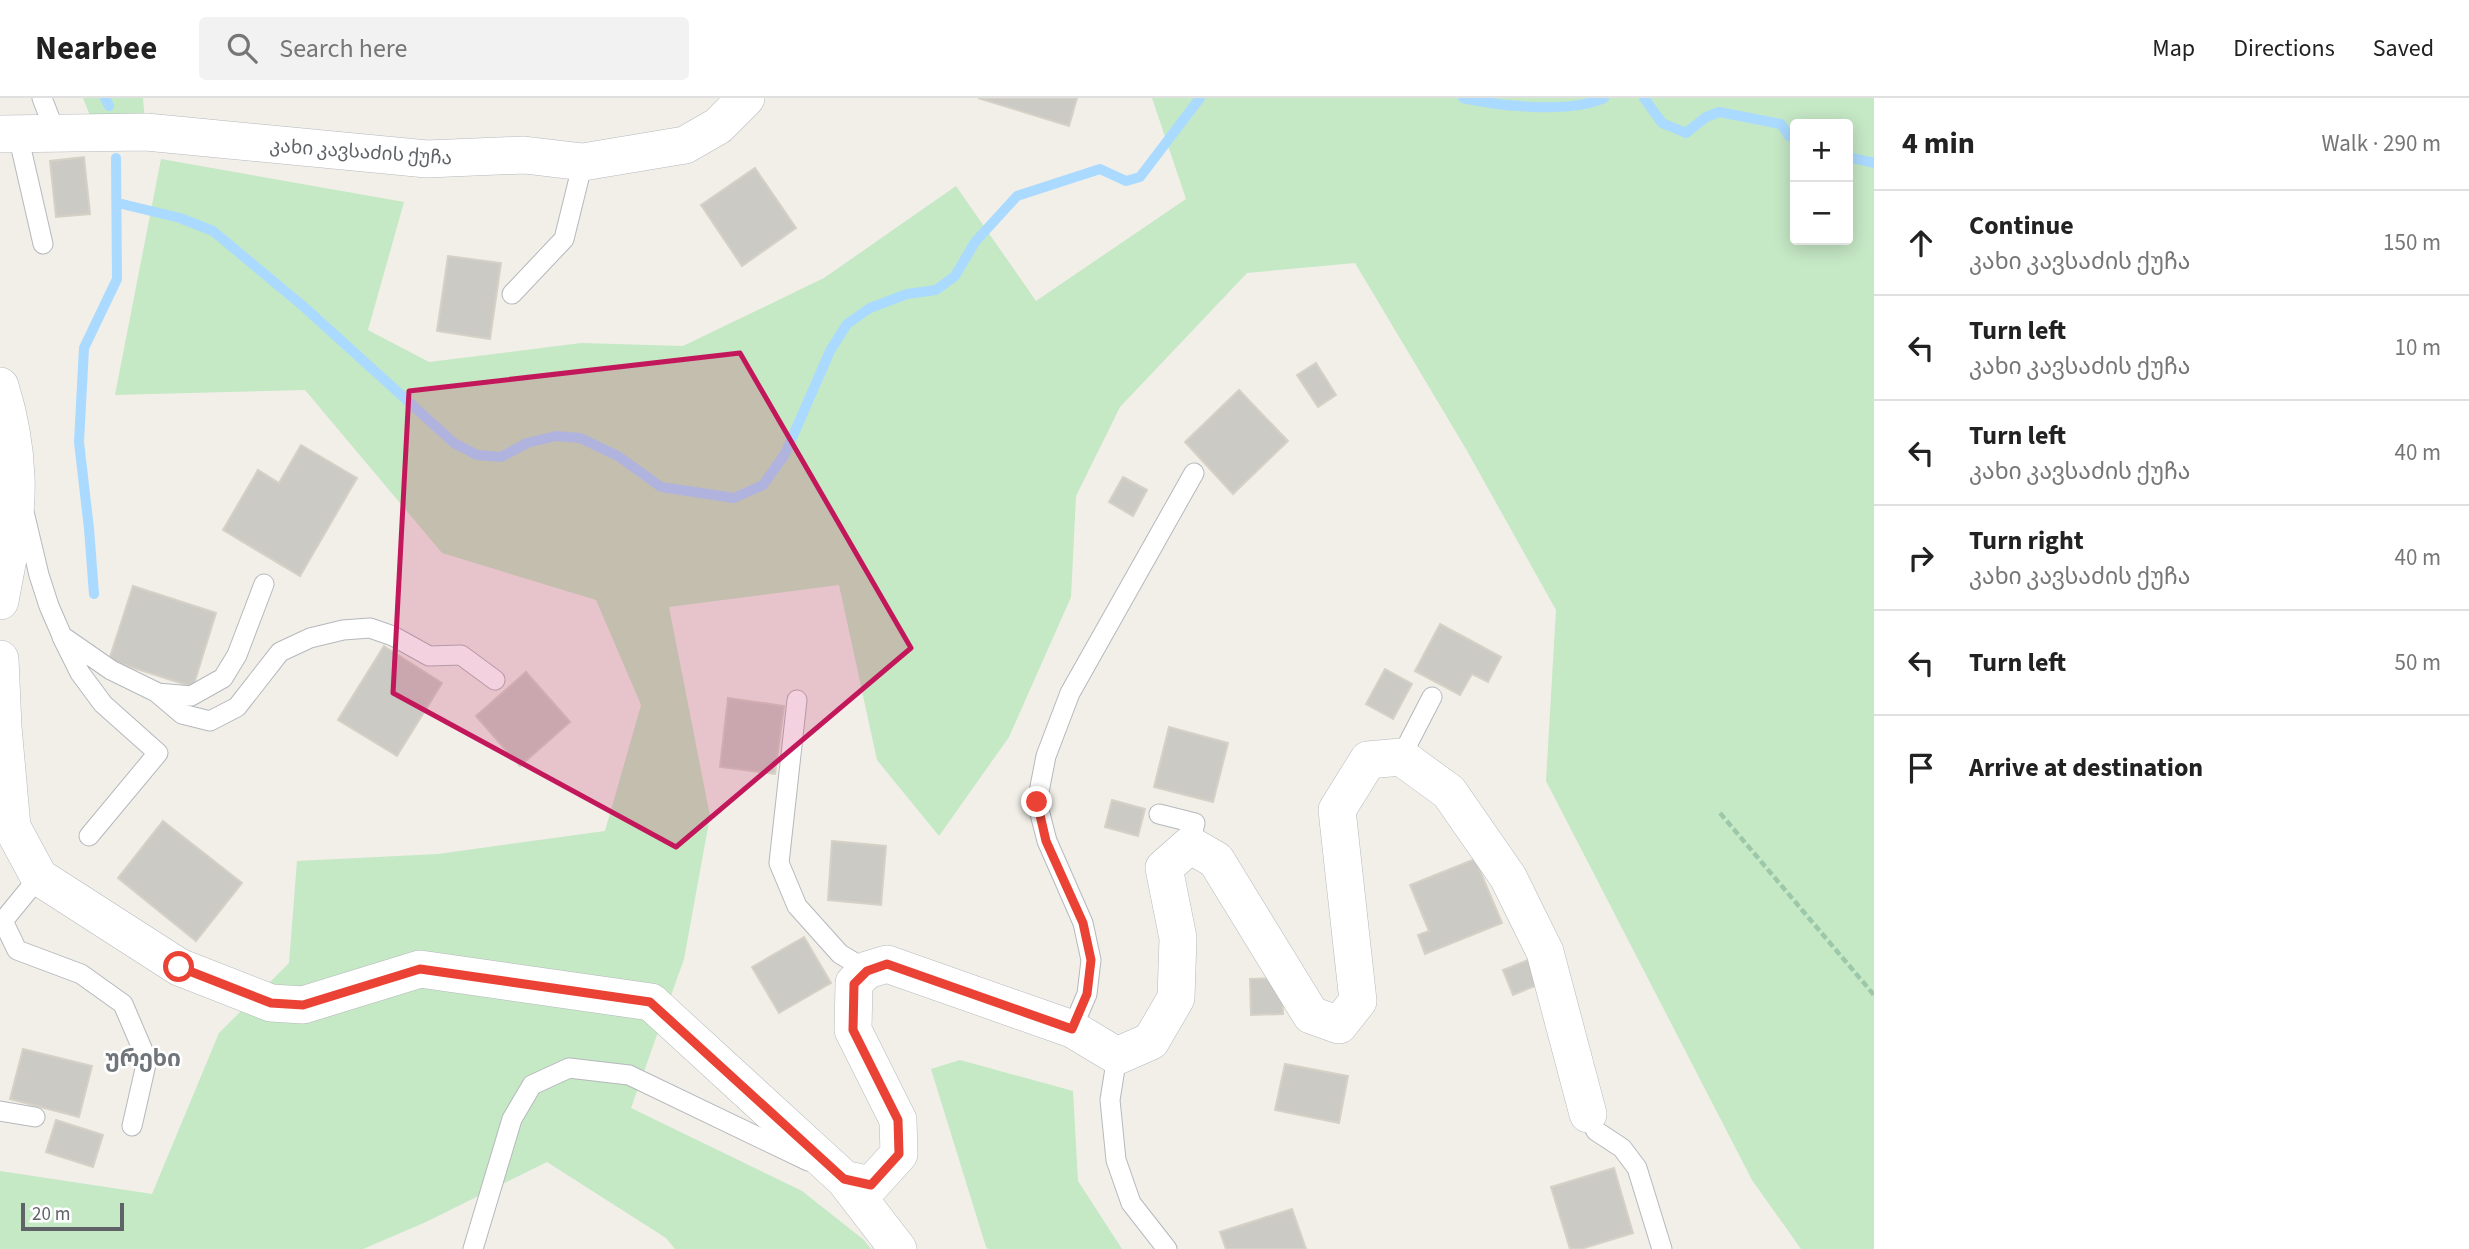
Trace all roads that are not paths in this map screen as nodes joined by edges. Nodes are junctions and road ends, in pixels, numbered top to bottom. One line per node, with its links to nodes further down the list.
1 (42, 98): 4 (lane)
2 (747, 98): 5 (street, კახი კავსაძის ქუჩა)
3 (9, 134): 4 (street, კახი კავსაძის ქუჩა); 6 (lane)
4 (56, 134): 5 (street, კახი კავსაძის ქუჩა)
5 (583, 162): 7 (lane)
6 (43, 244)
7 (512, 294)
8 (0, 386): 10 (street)
9 (1194, 473): 25 (lane)
10 (10, 501): 12 (street); 13 (lane)
11 (264, 584): 16 (lane)
12 (0, 601)
13 (62, 636): 16 (lane); 21 (lane)
14 (0, 659): 23 (street)
15 (495, 680): 16 (lane)
16 (156, 692)
17 (1432, 697): 19 (lane)
18 (797, 700): 24 (lane)
19 (1401, 757): 22 (street); 28 (street)
20 (1159, 814): 22 (lane)
21 (89, 836)
22 (1190, 845): 26 (street)
23 (39, 877): 30 (lane); 31 (street)
24 (867, 971): 25 (street); 31 (street)
25 (1072, 1029): 26 (street)
26 (1117, 1056): 34 (lane)
27 (0, 1111): 29 (lane)
28 (1588, 1114): 35 (lane)
29 (35, 1117)
30 (132, 1126)
31 (844, 1179): 32 (lane); 33 (street)
32 (473, 1249)
33 (898, 1249)
34 (1167, 1249)
35 (1661, 1249)

